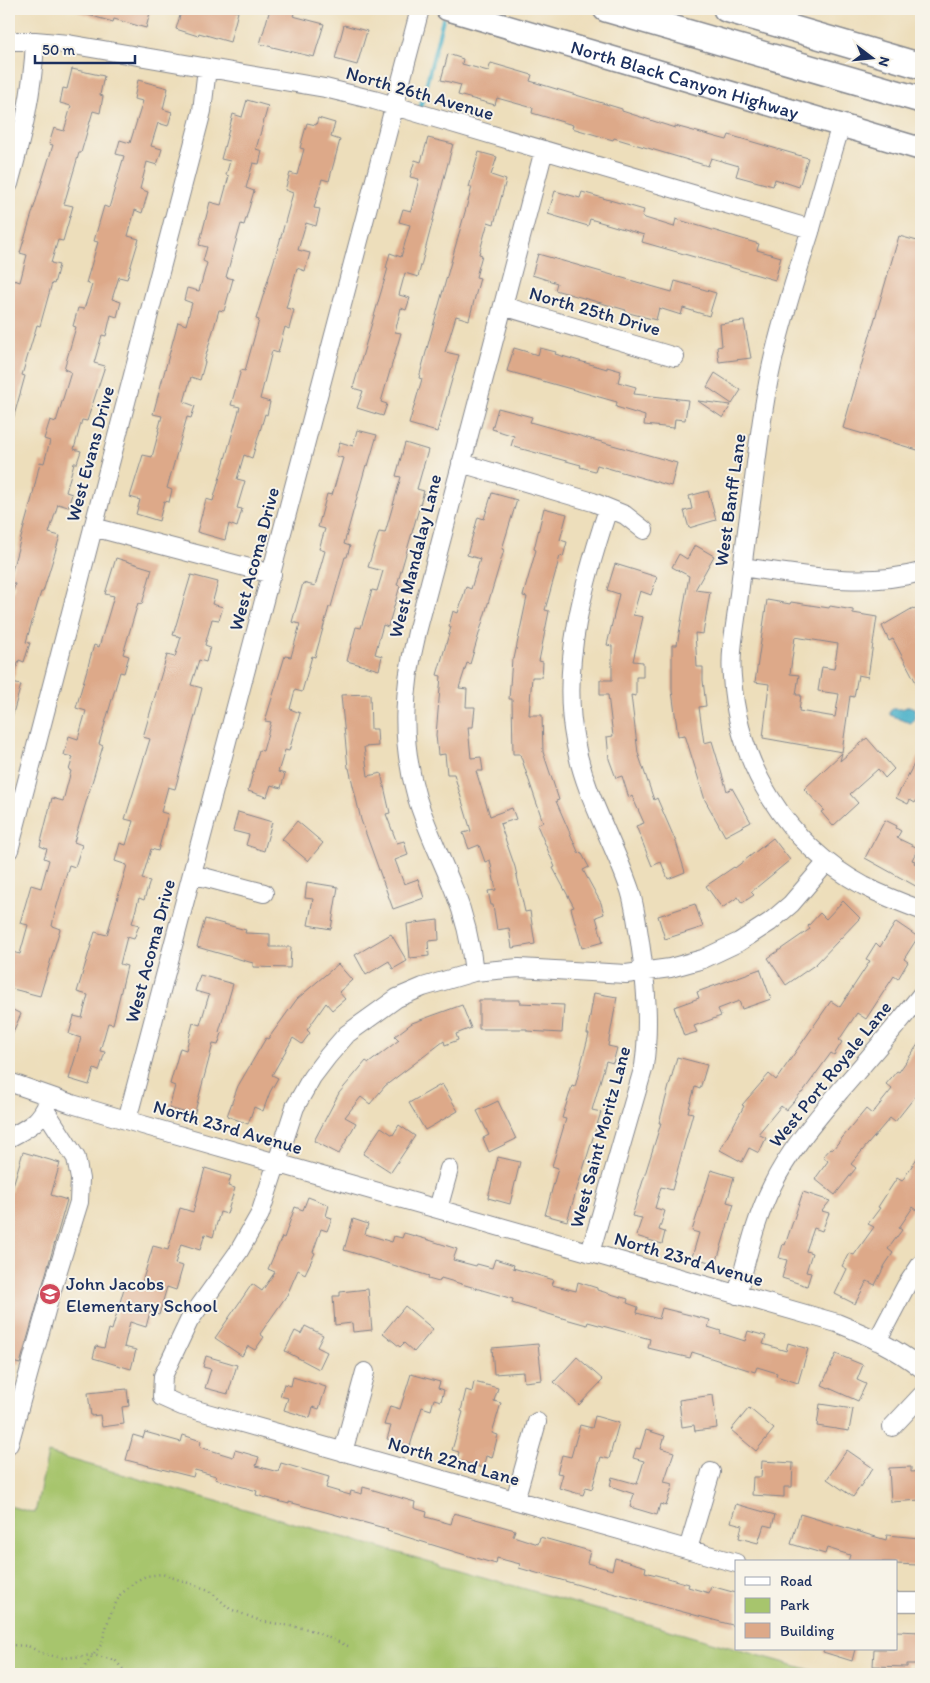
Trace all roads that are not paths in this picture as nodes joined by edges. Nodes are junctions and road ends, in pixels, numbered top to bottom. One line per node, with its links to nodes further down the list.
1 (420, 9): 15 (street, West Acoma Drive)
2 (447, 9): 17 (main road, North Black Canyon Highway)
3 (606, 9): 9 (highway)
4 (662, 9): 13 (highway)
5 (726, 9): 11 (highway)
6 (781, 9): 10 (highway)
7 (9, 41): 8 (street, North 26th Avenue)
8 (35, 41): 12 (street, North 26th Avenue); 20 (street)
9 (732, 45): 14 (highway); 16 (highway)
10 (921, 50)
11 (921, 66)
12 (207, 68): 15 (street, North 26th Avenue); 26 (street, West Evans Drive)
13 (921, 85)
14 (921, 100)
15 (396, 107): 19 (street, North 26th Avenue); 30 (street, West Acoma Drive)
16 (921, 117)
17 (841, 125): 18 (main road, North Black Canyon Highway); 21 (street, West Banff Lane)
18 (921, 149)
19 (544, 150): 21 (street, North 26th Avenue); 22 (street, West Mandalay Lane)
20 (9, 184)
21 (811, 229): 28 (street, West Banff Lane)
22 (503, 306): 23 (street, North 25th Drive); 24 (street, West Mandalay Lane)
23 (675, 357)
24 (461, 463): 25 (street); 36 (street, West Mandalay Lane)
25 (608, 509): 27 (street); 37 (street, West Saint Moritz Lane)
26 (93, 527): 30 (street); 31 (street, West Evans Drive)
27 (644, 530)
28 (742, 566): 29 (street); 32 (street, West Banff Lane)
29 (921, 572)
30 (272, 574): 33 (street, West Acoma Drive)
31 (9, 850)
32 (827, 862): 35 (street, West Banff Lane); 37 (street)
33 (192, 874): 34 (street); 41 (street, West Acoma Drive)
34 (264, 893)
35 (921, 910)
36 (474, 972): 37 (street); 43 (street)
37 (644, 973): 46 (street, West Saint Moritz Lane)
38 (921, 995): 48 (street, West Port Royale Lane)
39 (9, 1082): 40 (street, North 23rd Avenue)
40 (48, 1104): 41 (street, North 23rd Avenue); 42 (street); 55 (street)
41 (127, 1120): 43 (street, North 23rd Avenue)
42 (9, 1138)
43 (277, 1163): 45 (street, North 23rd Avenue); 56 (street, North 22nd Lane)
44 (449, 1169): 45 (street)
45 (438, 1209): 46 (street, North 23rd Avenue)
46 (590, 1252): 48 (street, North 23rd Avenue)
47 (921, 1264): 49 (street)
48 (737, 1294): 49 (street, North 23rd Avenue)
49 (877, 1340): 50 (street, North 23rd Avenue)
50 (921, 1368)
51 (365, 1372): 56 (street)
52 (921, 1396): 54 (street)
53 (537, 1422): 58 (street)
54 (892, 1427)
55 (9, 1444)
56 (343, 1452): 58 (street, North 22nd Lane)
57 (711, 1472): 59 (street)
58 (515, 1500): 59 (street, North 22nd Lane)
59 (688, 1549): 60 (street, North 22nd Lane)
60 (735, 1563)
61 (898, 1602): 62 (street)
62 (921, 1602)

